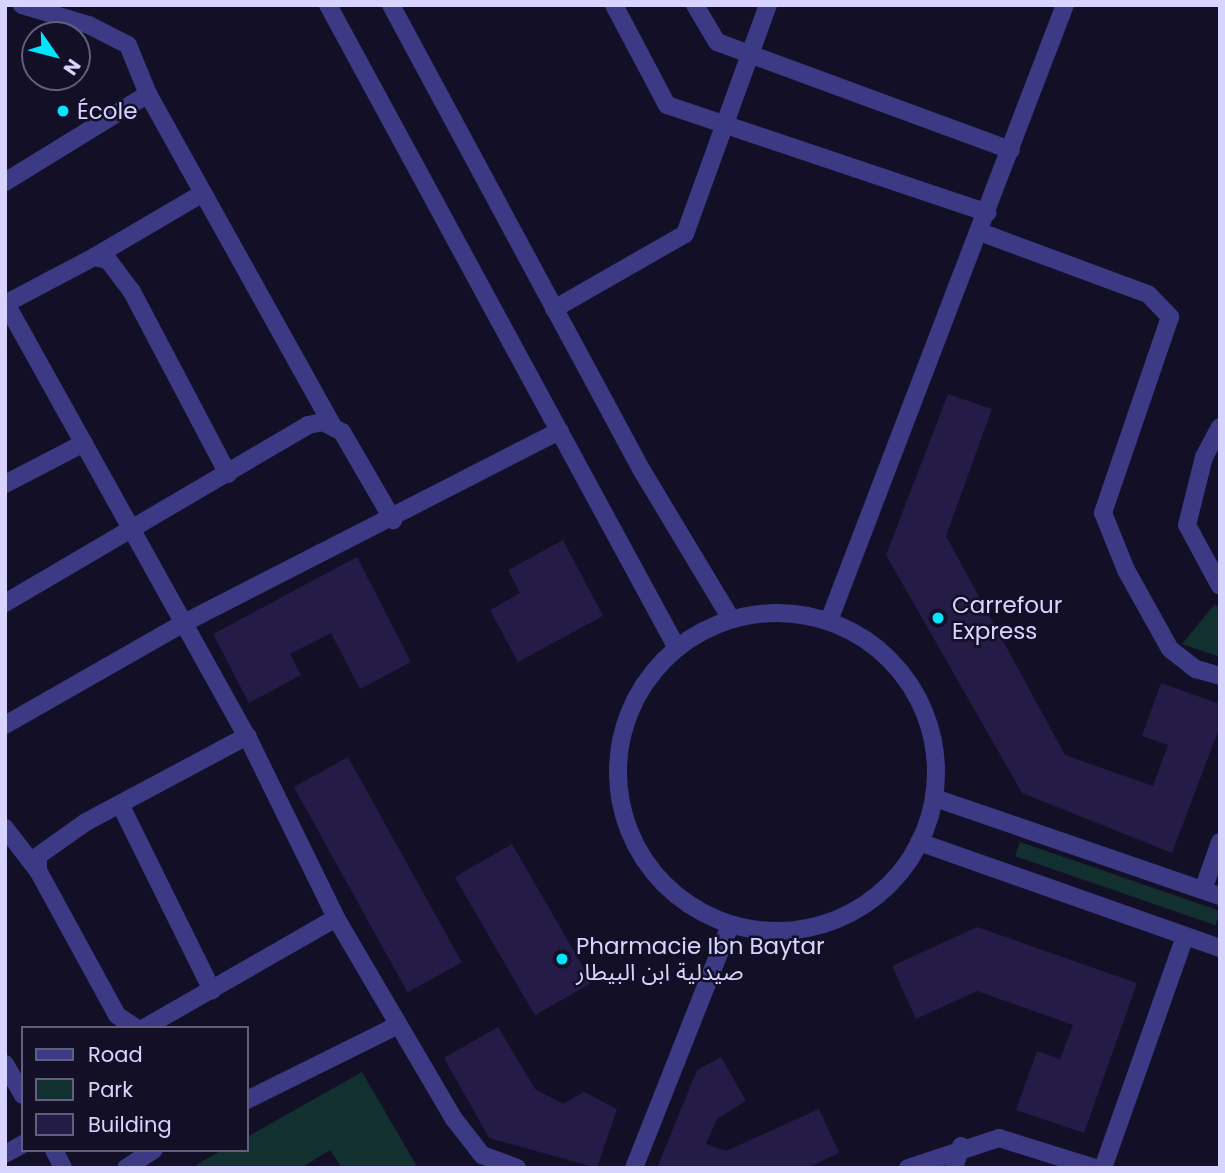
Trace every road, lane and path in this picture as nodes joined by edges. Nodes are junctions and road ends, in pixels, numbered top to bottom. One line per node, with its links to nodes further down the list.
1 (22, 5): 9 (street)
2 (328, 5): 21 (street)
3 (391, 5): 18 (street)
4 (614, 5): 10 (street)
5 (695, 5): 8 (street)
6 (768, 5): 8 (street)
7 (1065, 5): 11 (street)
8 (750, 55): 10 (street); 11 (street)
9 (148, 94): 12 (street); 13 (street)
10 (724, 125): 14 (street); 18 (street)
11 (1010, 150): 14 (street)
12 (5, 182)
13 (203, 193): 16 (street); 19 (street)
14 (987, 213): 15 (street)
15 (980, 232): 29 (street); 33 (street)
16 (93, 257): 17 (street); 23 (street)
17 (6, 304): 22 (street)
18 (554, 309): 30 (street)
19 (332, 425): 23 (street); 25 (street)
20 (1220, 427): 27 (street)
21 (560, 431): 25 (street); 32 (street)
22 (84, 443): 24 (street); 26 (street)
23 (228, 474): 26 (street)
24 (5, 484)
25 (393, 520): 31 (street)
26 (131, 527): 28 (street); 31 (street)
27 (1220, 586)
28 (5, 603)
29 (830, 618): 30 (street); 36 (street)
30 (731, 619): 32 (street)
31 (184, 623): 34 (street); 35 (street)
32 (677, 648): 44 (street)
33 (1220, 677)
34 (5, 725)
35 (247, 736): 37 (street); 43 (street)
36 (935, 798): 39 (street); 42 (street)
37 (120, 804): 41 (street); 47 (street)
38 (5, 828): 41 (street)
39 (919, 842): 44 (street); 45 (street)
40 (1220, 842): 42 (street)
41 (38, 872): 49 (street)
42 (1211, 893)
43 (336, 918): 47 (street); 48 (street)
44 (730, 925): 63 (street)
45 (1185, 936): 46 (street); 67 (street)
46 (1220, 948)
47 (212, 990): 50 (street)
48 (398, 1025): 53 (street); 62 (street)
49 (134, 1026)
50 (137, 1026)
51 (5, 1064): 52 (street)
52 (21, 1092)
53 (248, 1100)
54 (21, 1145): 58 (street)
55 (961, 1146): 59 (street); 64 (street); 65 (street)
56 (55, 1152): 60 (street)
57 (151, 1152): 61 (street)
58 (5, 1154)
59 (1064, 1163): 66 (street)
60 (63, 1168)
61 (126, 1168)
62 (517, 1168)
63 (634, 1168)
64 (908, 1168)
65 (954, 1168)
66 (1096, 1168)
67 (1103, 1168)

